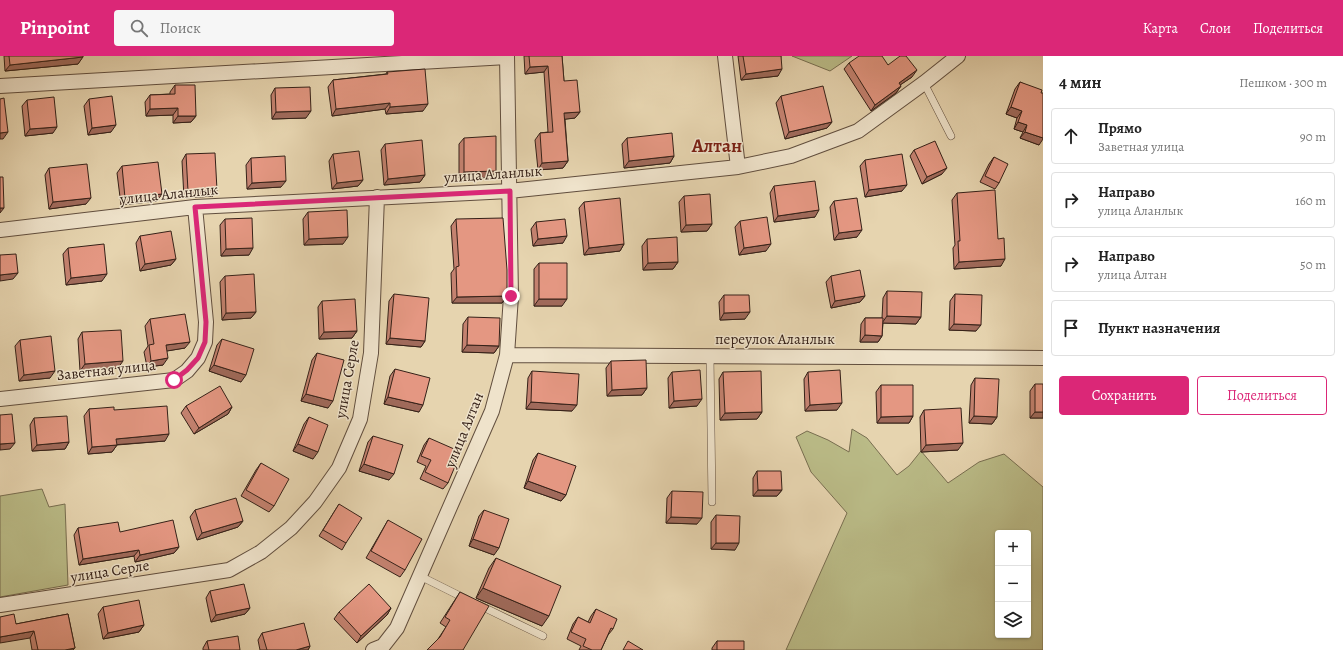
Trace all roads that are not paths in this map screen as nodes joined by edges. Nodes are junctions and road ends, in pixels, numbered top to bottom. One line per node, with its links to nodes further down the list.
1 (507, 56): 5 (street); 8 (street, улица Алтан)
2 (725, 56): 7 (street)
3 (958, 56): 4 (street, улица Аланлык)
4 (924, 83): 6 (lane); 7 (street, улица Аланлык)
5 (0, 86)
6 (951, 136)
7 (738, 168): 8 (street, улица Аланлык)
8 (510, 191): 9 (street, улица Аланлык); 12 (street, улица Алтан)
9 (377, 197): 10 (street, улица Аланлык); 18 (street, улица Серле)
10 (195, 207): 11 (street, улица Аланлык); 15 (street, Заветная улица)
11 (0, 230)
12 (507, 355): 13 (street, переулок Аланлык); 17 (street, улица Алтан)
13 (710, 356): 14 (street, переулок Аланлык); 16 (lane)
14 (1043, 358)
15 (0, 399)
16 (712, 502)
17 (420, 576): 19 (lane); 20 (street, улица Алтан)
18 (0, 605)
19 (544, 636)
20 (373, 650)

